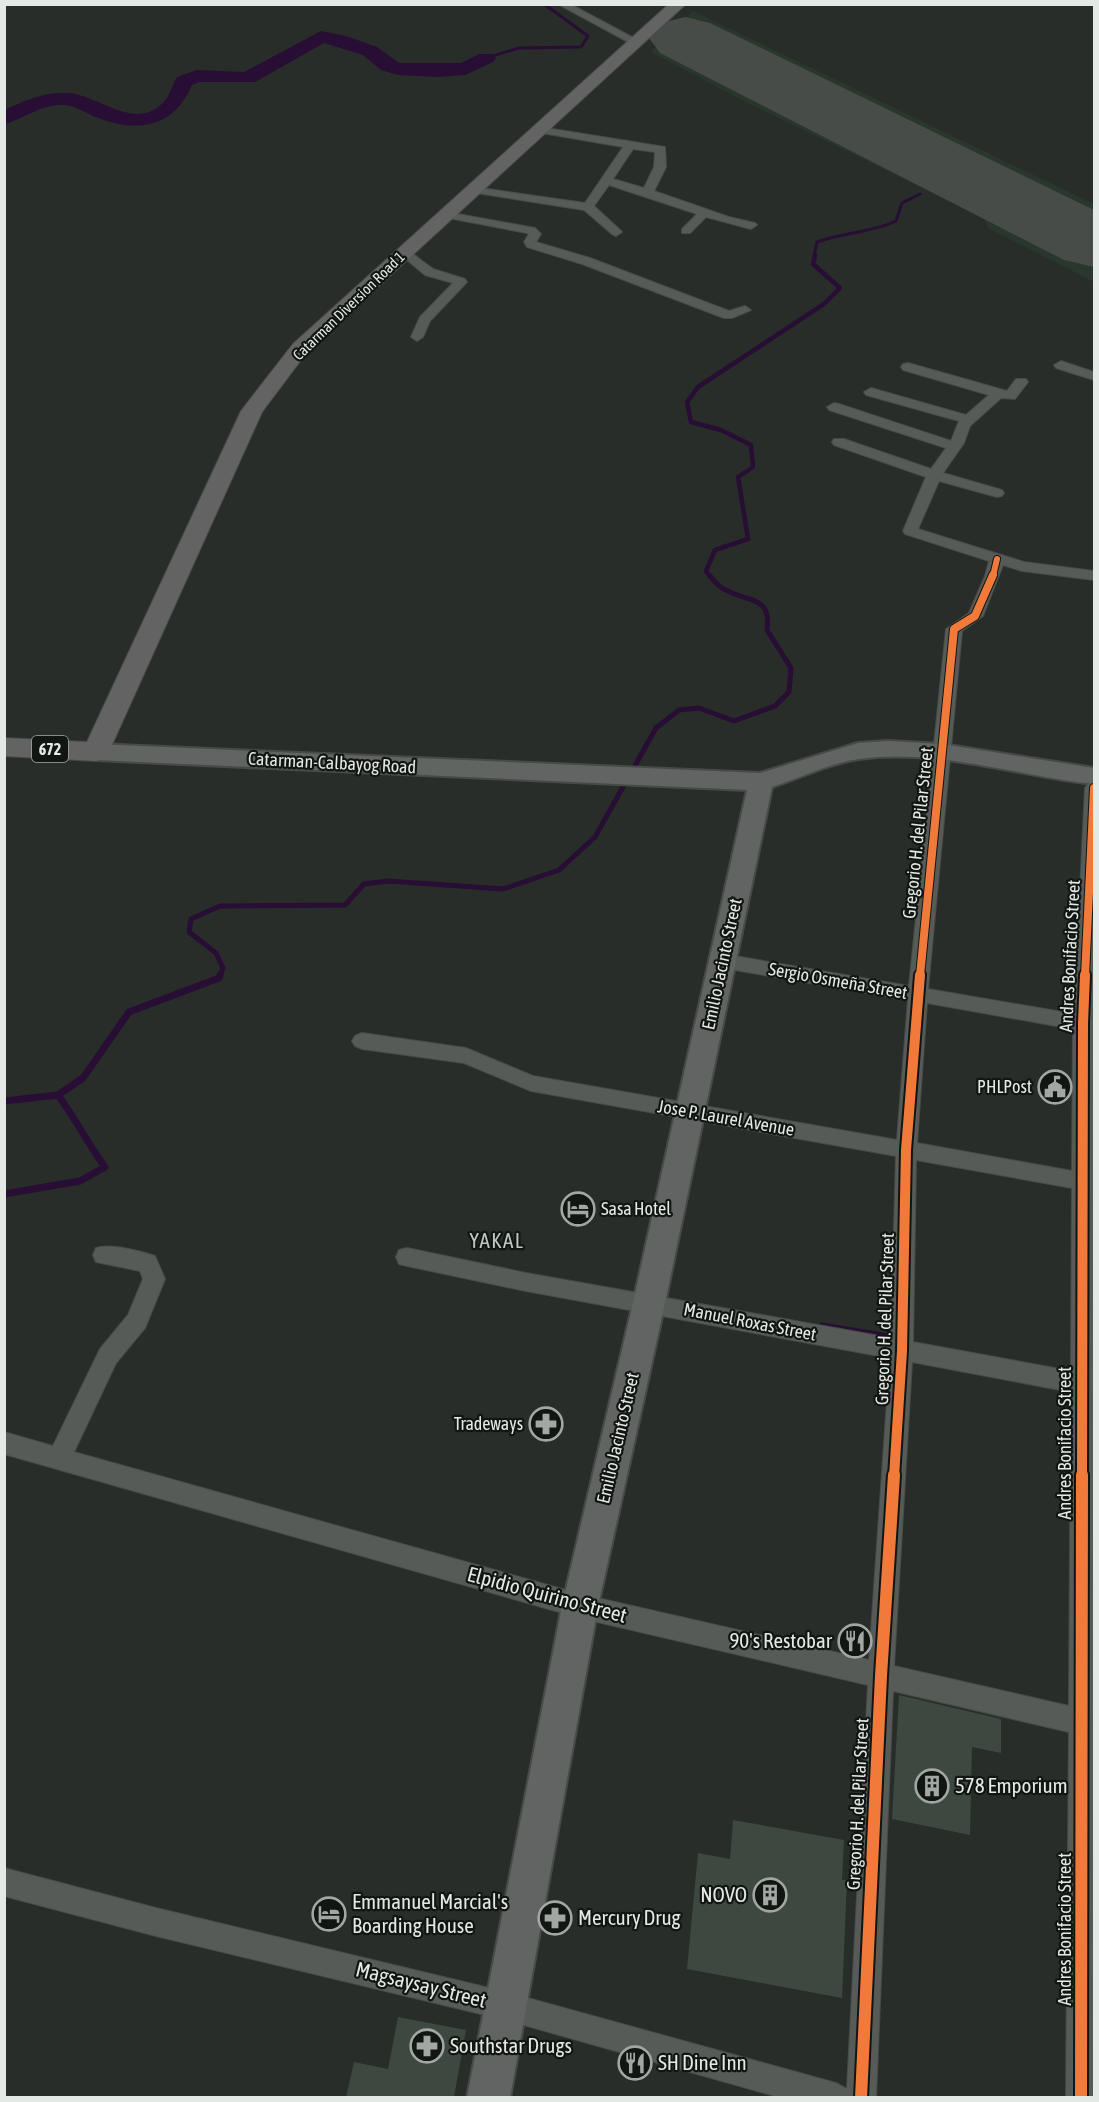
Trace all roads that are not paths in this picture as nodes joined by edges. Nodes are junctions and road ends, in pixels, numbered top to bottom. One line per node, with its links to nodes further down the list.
1 (562, 4): 3 (street)
2 (679, 4): 3 (main road, Catarman Diversion Road 1)
3 (636, 42): 4 (main road, Catarman Diversion Road 1)
4 (540, 130): 5 (street); 7 (main road, Catarman Diversion Road 1)
5 (630, 145): 6 (street); 8 (street)
6 (607, 181): 8 (street); 9 (street)
7 (474, 190): 9 (street); 11 (main road, Catarman Diversion Road 1)
8 (648, 192): 10 (street)
9 (588, 207): 14 (street)
10 (704, 213): 12 (street); 13 (street)
11 (447, 215): 15 (main road, Catarman Diversion Road 1); 16 (street)
12 (751, 225)
13 (686, 231)
14 (616, 232)
15 (405, 252): 17 (street); 33 (main road, Catarman Diversion Road 1)
16 (745, 310)
17 (417, 337)
18 (1061, 365): 20 (street)
19 (908, 367): 23 (street)
20 (1095, 376)
21 (1021, 382): 23 (street)
22 (871, 392): 25 (street)
23 (998, 394): 25 (street)
24 (834, 407): 27 (street)
25 (969, 420): 27 (street)
26 (839, 442): 28 (street)
27 (954, 446): 28 (street)
28 (934, 475): 29 (street); 30 (street)
29 (997, 493)
30 (997, 559): 31 (street); 34 (street, Gregorio H. del Pilar Street)
31 (1095, 575)
32 (4, 747): 33 (main road, Catarman-Calbayog Road / 672)
33 (96, 752): 36 (main road, Catarman-Calbayog Road / 672)
34 (942, 753): 35 (main road, 672); 36 (main road, 672); 39 (street, Gregorio H. del Pilar Street)
35 (1095, 776)
36 (761, 782): 38 (main road, Emilio Jacinto Street)
37 (1095, 789): 40 (street, Andres Bonifacio Street)
38 (723, 961): 39 (street, Sergio Osmeña Street); 42 (main road, Emilio Jacinto Street)
39 (918, 995): 40 (street, Sergio Osmeña Street); 43 (street, Gregorio H. del Pilar Street)
40 (1089, 1024): 44 (street, Andres Bonifacio Street)
41 (362, 1041): 42 (street, Jose P. Laurel Avenue)
42 (690, 1111): 43 (street, Jose P. Laurel Avenue); 47 (main road, Emilio Jacinto Street)
43 (906, 1150): 44 (street, Jose P. Laurel Avenue); 48 (street, Gregorio H. del Pilar Street)
44 (1088, 1182): 49 (street, Andres Bonifacio Street)
45 (104, 1255): 51 (street)
46 (407, 1257): 47 (street, Manuel Roxas Street)
47 (649, 1303): 48 (street, Manuel Roxas Street); 52 (main road, Emilio Jacinto Street)
48 (902, 1351): 49 (street, Manuel Roxas Street); 53 (street, Gregorio H. del Pilar Street)
49 (1088, 1384): 54 (street, Andres Bonifacio Street)
50 (4, 1443): 51 (street, Elpidio Quirino Street)
51 (60, 1458): 52 (street, Elpidio Quirino Street)
52 (580, 1606): 53 (street, Elpidio Quirino Street); 56 (main road, Emilio Jacinto Street)
53 (881, 1676): 54 (street, Elpidio Quirino Street); 59 (street, Gregorio H. del Pilar Street)
54 (1088, 1723): 60 (street, Andres Bonifacio Street)
55 (4, 1882): 56 (street, Magsaysay Street)
56 (506, 2006): 57 (main road, Emilio Jacinto Street); 58 (street, Magsaysay Street)
57 (488, 2097)
58 (836, 2097)
59 (861, 2097)
60 (1081, 2097)

